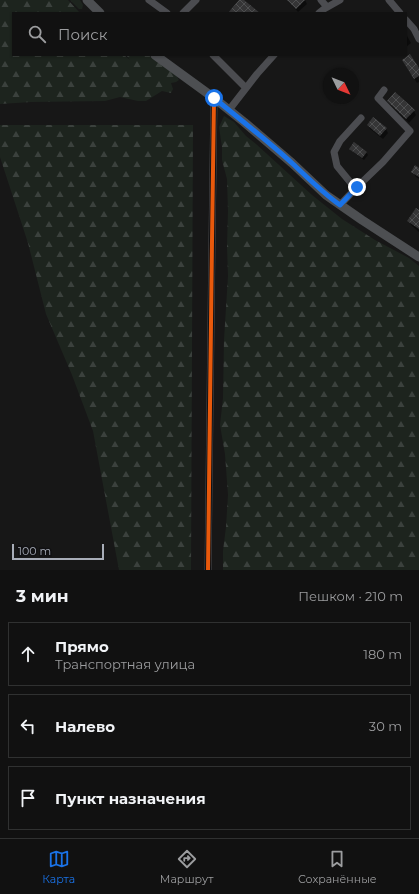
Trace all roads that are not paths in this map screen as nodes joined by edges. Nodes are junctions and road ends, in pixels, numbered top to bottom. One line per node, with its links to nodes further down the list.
1 (87, 0): 8 (main road)
2 (149, 0): 9 (street)
3 (196, 0): 10 (street)
4 (321, 0): 7 (street)
5 (340, 0): 7 (street)
6 (389, 0): 12 (street)
7 (327, 7): 11 (street)
8 (99, 12)
9 (166, 12)
10 (184, 12)
11 (320, 12)
12 (399, 12)
13 (407, 21): 14 (street)
14 (419, 39)
15 (214, 56): 18 (street)
16 (273, 56): 18 (street)
17 (161, 57): 20 (main road)
18 (246, 88): 21 (street)
19 (384, 90): 23 (street)
20 (214, 98): 21 (main road); 26 (street)
21 (230, 110): 24 (main road)
22 (360, 118): 23 (street)
23 (356, 188): 24 (street)
24 (340, 205): 25 (main road)
25 (419, 257)
26 (208, 570)

